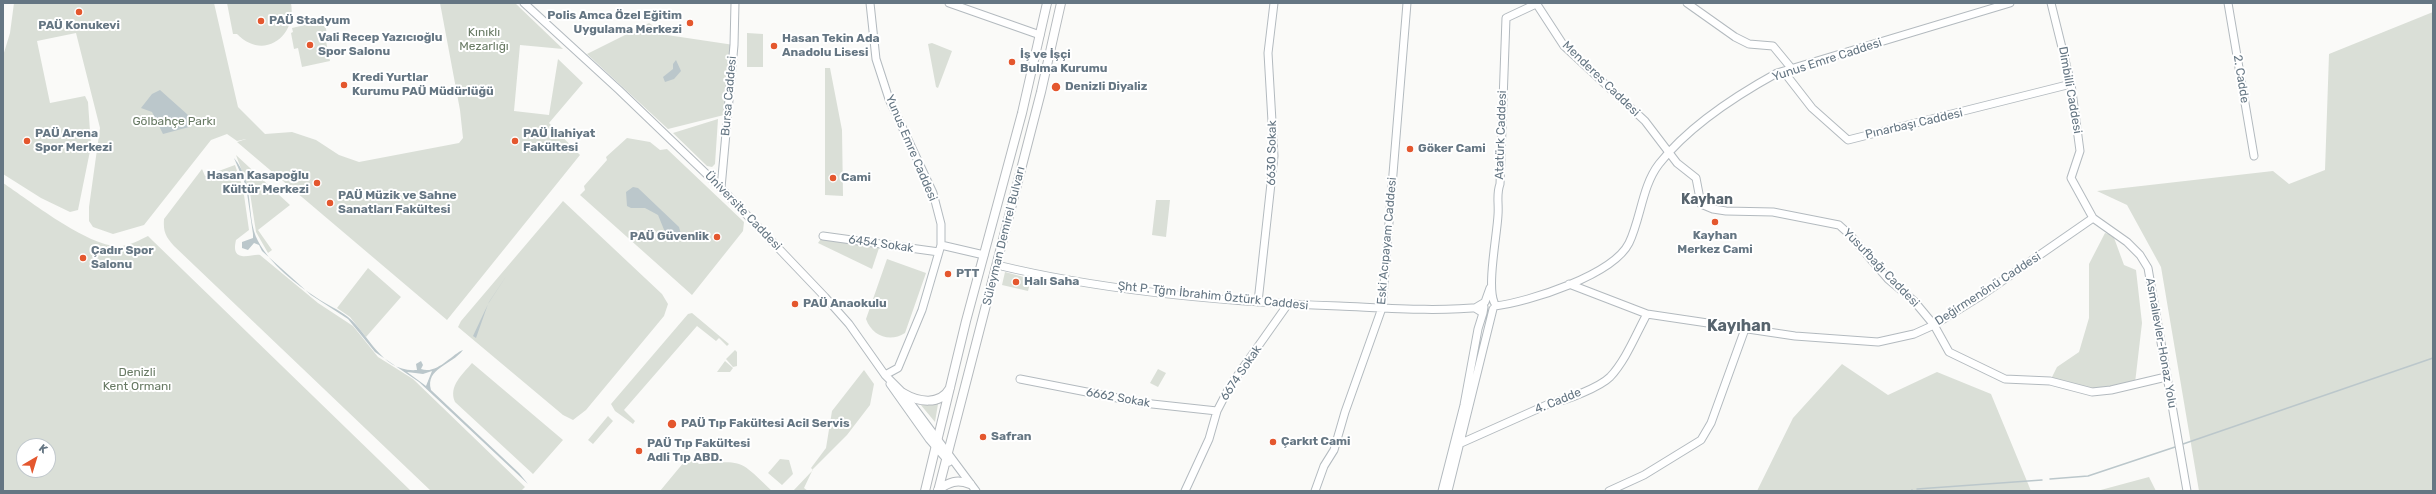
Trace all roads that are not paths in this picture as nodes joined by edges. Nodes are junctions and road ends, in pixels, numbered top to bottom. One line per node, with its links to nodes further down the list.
1 (524, 3): 21 (street, Üniversite Caddesi)
2 (735, 3): 21 (street, Bursa Caddesi)
3 (870, 3): 24 (street, Yunus Emre Caddesi)
4 (949, 3): 13 (street)
5 (1061, 3): 26 (main road, Süleyman Demirel Bulvarı)
6 (1274, 3): 29 (street, 6630 Sokak)
7 (1407, 3): 33 (street, Eski Acıpayam Caddesi)
8 (1687, 3): 16 (street)
9 (2010, 3): 16 (street, Yunus Emre Caddesi)
10 (2051, 3): 18 (street, Dimbilli Caddesi)
11 (2228, 3): 20 (street, 2. Cadde)
12 (1536, 4): 19 (street, Menderes Caddesi); 27 (street, Atatürk Caddesi)
13 (960, 5): 15 (street)
14 (1045, 5): 15 (main road, Süleyman Demirel Bulvarı)
15 (1040, 35): 25 (main road, Süleyman Demirel Bulvarı)
16 (1792, 69): 17 (street, Yunus Emre Caddesi)
17 (1784, 72): 18 (street, Pınarbaşı Caddesi); 19 (street, Yunus Emre Caddesi)
18 (2071, 84): 22 (street, Dimbilli Caddesi)
19 (1670, 153): 28 (street, Yunus Emre Caddesi); 35 (street, Yusufbağı Caddesi)
20 (2254, 156)
21 (721, 188): 37 (street, Üniversite Caddesi)
22 (2093, 218): 35 (street, Değirmenönü Caddesi); 38 (street, Asmalıevler-Honaz Yolu)
23 (823, 236): 24 (street, 6454 Sokak)
24 (940, 248): 25 (street, 6454 Sokak); 37 (street, Yunus Emre Caddesi)
25 (984, 255): 40 (main road, Süleyman Demirel Bulvarı)
26 (997, 264): 29 (street, Şht P. Tğm İbrahim Öztürk Caddesi); 45 (main road, Süleyman Demirel Bulvarı)
27 (1492, 284): 31 (street); 32 (street)
28 (1569, 284): 31 (street, Yunus Emre Caddesi); 34 (street, Değirmenönü Caddesi)
29 (1258, 302): 30 (street, Şht P. Tğm İbrahim Öztürk Caddesi)
30 (1288, 304): 33 (street, Şht P. Tğm İbrahim Öztürk Caddesi); 42 (street, 6674 Sokak)
31 (1494, 305): 32 (street, Yunus Emre Caddesi); 43 (street)
32 (1484, 307): 33 (street, Şht P. Tğm İbrahim Öztürk Caddesi); 52 (street)
33 (1382, 308): 51 (street, Eski Acıpayam Caddesi)
34 (1648, 314): 36 (street, Değirmenönü Caddesi); 43 (street, 4. Cadde)
35 (1934, 325): 36 (street, Değirmenönü Caddesi); 38 (street, Yusufbağı Caddesi)
36 (1745, 329): 54 (street)
37 (886, 375): 41 (street, Üniversite Caddesi); 44 (street)
38 (2166, 377): 55 (street, Asmalıevler-Honaz Yolu)
39 (1020, 379): 42 (street, 6662 Sokak)
40 (952, 383): 41 (main road); 44 (main road, Süleyman Demirel Bulvarı)
41 (903, 393): 44 (street, Üniversite Caddesi)
42 (1217, 411): 50 (street, 6674 Sokak)
43 (1459, 444): 53 (street)
44 (937, 445): 45 (street); 47 (main road, Süleyman Demirel Bulvarı)
45 (948, 460): 46 (street); 48 (main road, Süleyman Demirel Bulvarı)
46 (970, 484): 48 (main road); 49 (street)
47 (925, 491)
48 (938, 491)
49 (976, 491)
50 (1184, 491)
51 (1315, 491)
52 (1442, 491)
53 (1448, 491)
54 (1609, 491)
55 (2187, 491)

